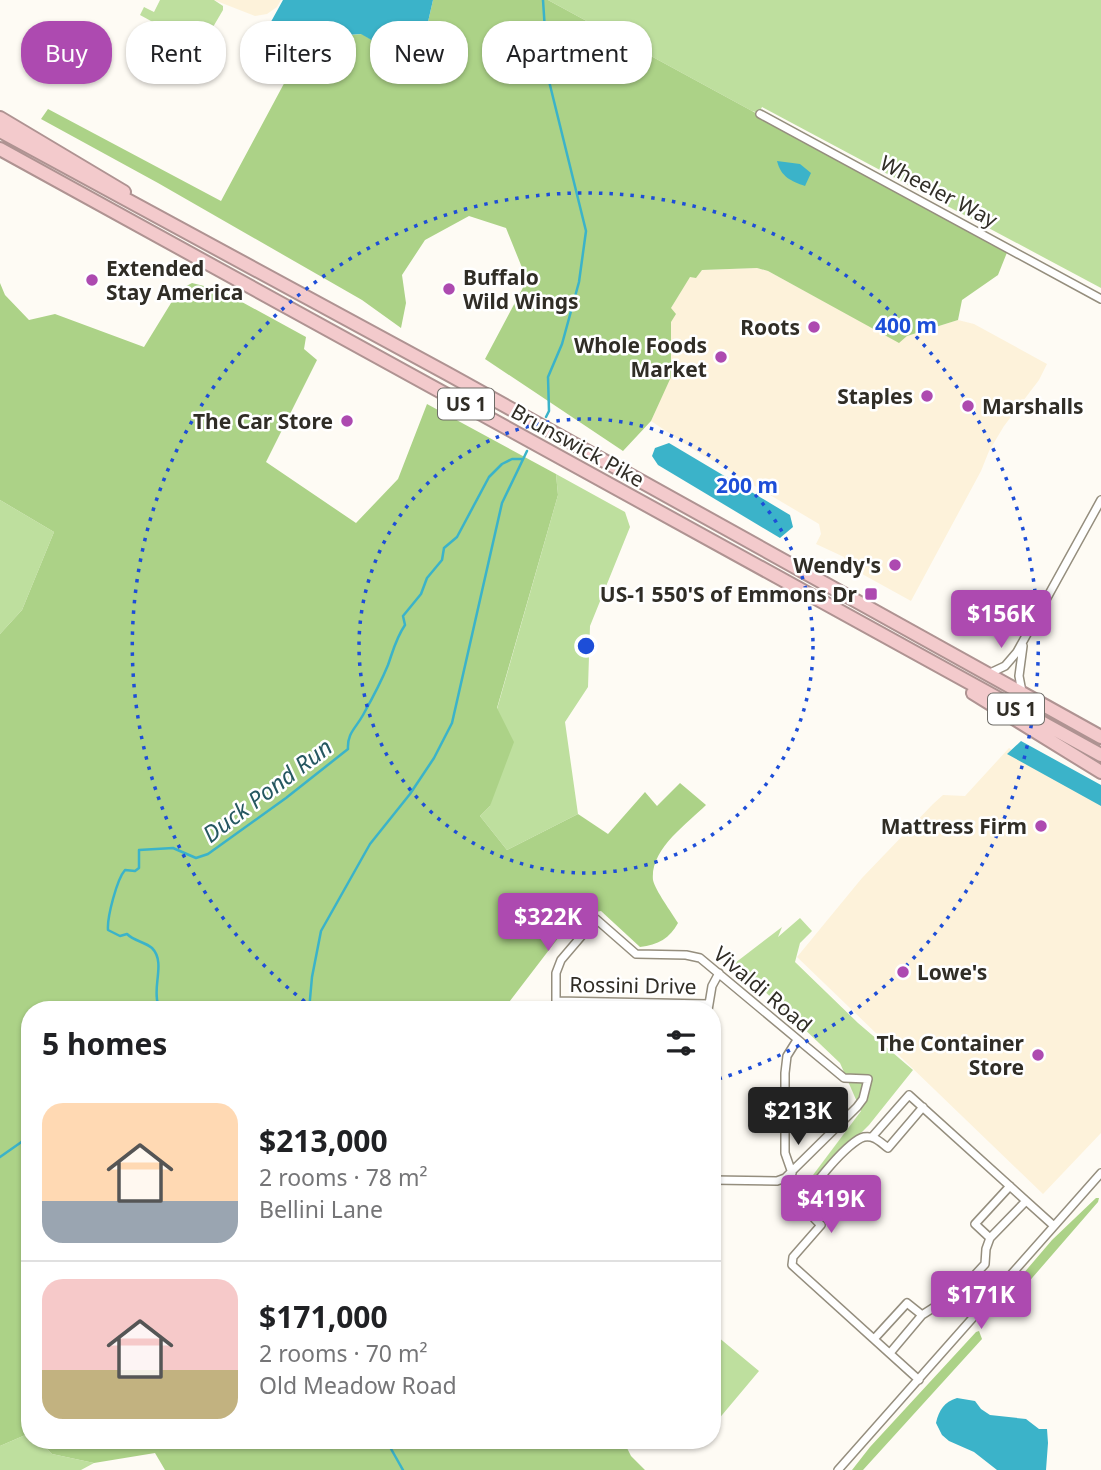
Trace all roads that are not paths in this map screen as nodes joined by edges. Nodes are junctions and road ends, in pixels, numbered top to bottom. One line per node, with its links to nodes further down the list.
1 (760, 114): 6 (street, Wheeler Way)
2 (0, 118): 5 (highway)
3 (0, 131): 5 (highway, Brunswick Pike / US 1)
4 (0, 149): 9 (highway, Brunswick Pike / US 1)
5 (159, 216): 10 (highway, Brunswick Pike / US 1)
6 (1101, 299)
7 (1101, 500): 8 (street)
8 (1025, 638): 10 (street); 11 (street)
9 (931, 661): 13 (highway, Brunswick Pike / US 1); 14 (highway)
10 (988, 674): 11 (highway, Brunswick Pike / US 1)
11 (1022, 693): 12 (highway, Brunswick Pike / US 1)
12 (1101, 737)
13 (1101, 755)
14 (1101, 772)
15 (719, 973): 16 (street, Vivaldi Road); 17 (street); 18 (street, Vivaldi Road)
16 (556, 1001)
17 (709, 1001)
18 (796, 1040): 21 (street); 21 (street, Vivaldi Road)
19 (923, 1107): 20 (street); 20 (street); 24 (street)
20 (872, 1137): 29 (street)
21 (792, 1173): 23 (street)
22 (1101, 1173): 26 (street)
23 (721, 1180)
24 (1010, 1186): 25 (street); 27 (street)
25 (1026, 1201): 26 (street); 27 (street)
26 (1054, 1226): 31 (street)
27 (990, 1238): 28 (street)
28 (922, 1315): 29 (street); 30 (street)
29 (874, 1339): 30 (street)
30 (890, 1353): 31 (street)
31 (919, 1380): 32 (street)
32 (838, 1470)

